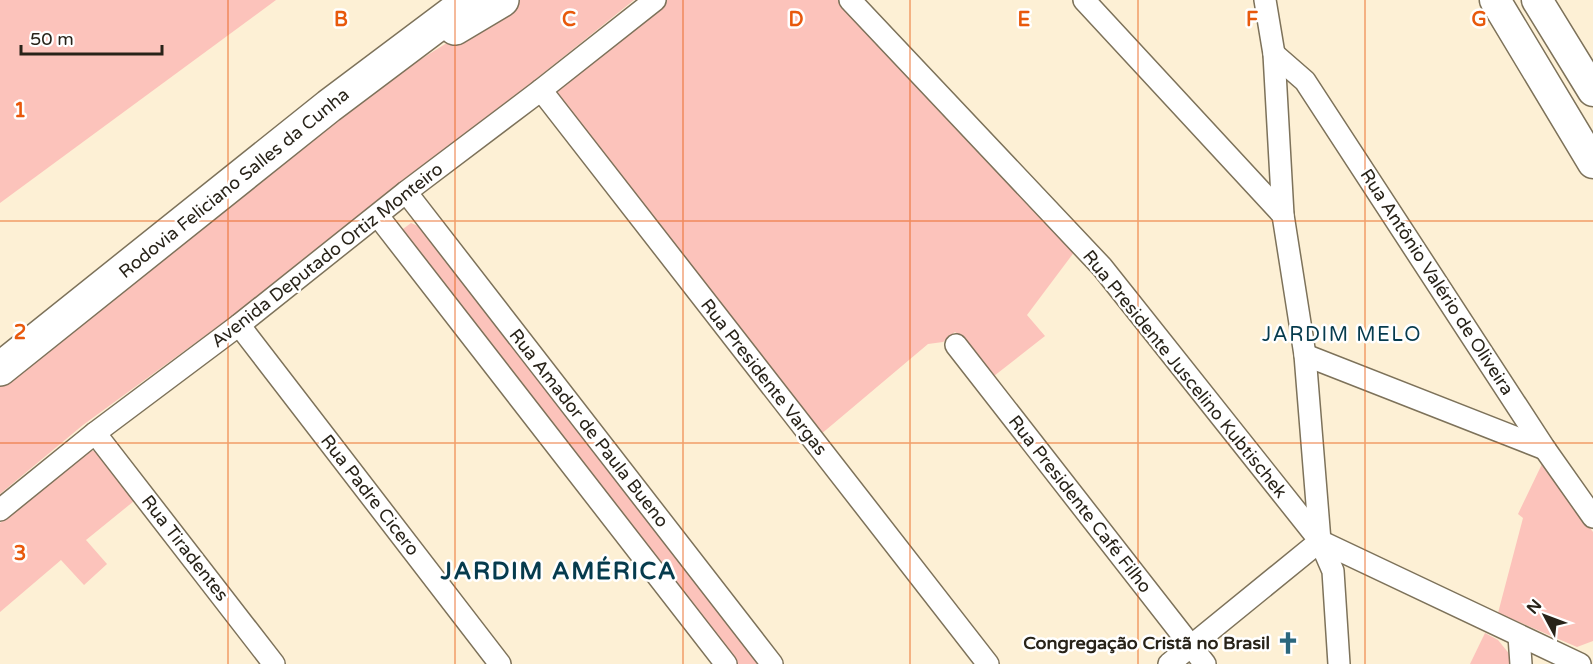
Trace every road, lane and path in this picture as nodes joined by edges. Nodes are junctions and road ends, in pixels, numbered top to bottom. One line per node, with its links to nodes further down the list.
1 (435, 0): 13 (main road)
2 (470, 0): 13 (main road, Rodovia Feliciano Salles da Cunha)
3 (501, 0): 13 (main road)
4 (655, 0): 11 (street, Avenida Deputado Ortiz Monteiro)
5 (850, 0): 26 (street, Rua Presidente Juscelino Kubtischek)
6 (1084, 0): 16 (street)
7 (1265, 0): 10 (street)
8 (1495, 0): 14 (street)
9 (1537, 0): 12 (street)
10 (1274, 54): 16 (street); 23 (street, Rua Antônio Valério de Oliveira)
11 (541, 90): 15 (street, Avenida Deputado Ortiz Monteiro); 34 (street, Rua Presidente Vargas)
12 (1593, 91)
13 (328, 106): 21 (main road, Rodovia Feliciano Salles da Cunha)
14 (1589, 148)
15 (406, 192): 17 (street, Avenida Deputado Ortiz Monteiro); 33 (street, Rua Amador de Paula Bueno)
16 (1283, 214): 20 (street)
17 (378, 216): 18 (street, Avenida Deputado Ortiz Monteiro); 32 (street, Rua Amador de Paula Bueno)
18 (239, 325): 22 (street, Avenida Deputado Ortiz Monteiro); 31 (street, Rua Padre Cicero)
19 (956, 345): 28 (street, Rua Presidente Café Filho)
20 (1305, 355): 23 (street); 26 (street)
21 (0, 369)
22 (95, 433): 24 (street, Avenida Deputado Ortiz Monteiro); 30 (street, Rua Tiradentes)
23 (1545, 449): 25 (street, Rua Antônio Valério de Oliveira)
24 (0, 510)
25 (1593, 517)
26 (1320, 541): 27 (street, Rua Presidente Juscelino Kubtischek); 28 (street); 37 (street)
27 (1519, 636): 38 (street); 39 (street, Rua Presidente Juscelino Kubtischek)
28 (1191, 647): 35 (street); 36 (street, Rua Presidente Café Filho)
29 (1593, 652): 39 (street)
30 (274, 664)
31 (500, 664)
32 (726, 664)
33 (772, 664)
34 (988, 664)
35 (1168, 664)
36 (1205, 664)
37 (1340, 664)
38 (1521, 664)
39 (1580, 664)

